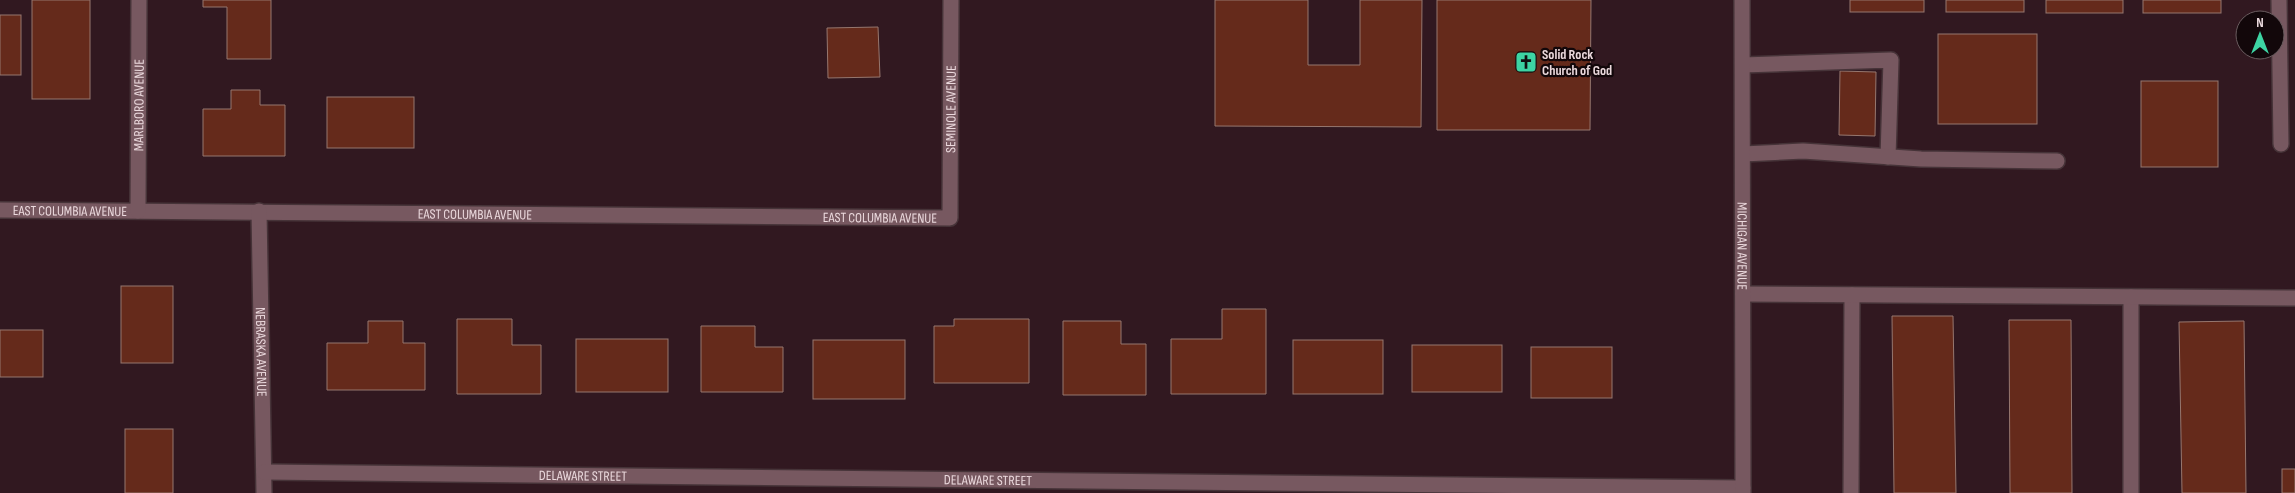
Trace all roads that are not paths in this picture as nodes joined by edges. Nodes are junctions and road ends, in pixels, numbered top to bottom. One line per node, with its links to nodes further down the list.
1 (139, 0): 11 (street, MARLBORO AVENUE)
2 (950, 0): 13 (street, SEMINOLE AVENUE)
3 (1742, 0): 5 (street, MICHIGAN AVENUE)
4 (2278, 0): 6 (street)
5 (1743, 65): 7 (street, MICHIGAN AVENUE); 8 (street)
6 (2281, 144)
7 (1743, 154): 8 (street); 14 (street, MICHIGAN AVENUE)
8 (1888, 157): 9 (street)
9 (2057, 161)
10 (0, 210): 11 (street, EAST COLUMBIA AVENUE)
11 (138, 210): 12 (street, EAST COLUMBIA AVENUE)
12 (259, 211): 13 (street, EAST COLUMBIA AVENUE); 18 (street, NEBRASKA AVENUE)
13 (950, 218)
14 (1743, 294): 15 (street); 19 (street, MICHIGAN AVENUE)
15 (1852, 295): 16 (street); 21 (street)
16 (2131, 297): 17 (street); 22 (street)
17 (2295, 298)
18 (264, 472): 19 (street, DELAWARE STREET); 20 (street, NEBRASKA AVENUE)
19 (1743, 490)
20 (264, 493)
21 (1851, 493)
22 (2130, 493)

